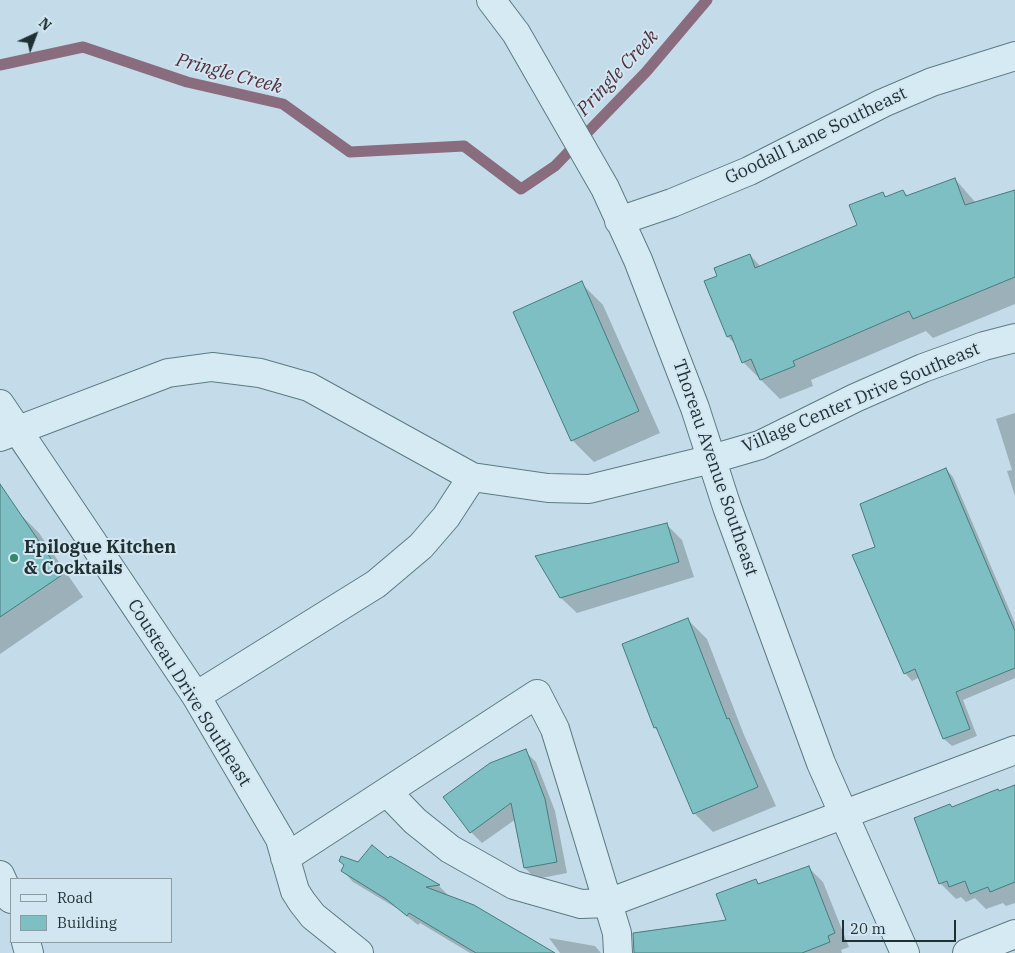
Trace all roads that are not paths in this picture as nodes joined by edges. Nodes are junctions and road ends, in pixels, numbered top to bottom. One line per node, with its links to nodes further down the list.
1 (492, 0): 3 (street, Thoreau Avenue Southeast)
2 (1015, 56): 3 (street, Goodall Lane Southeast)
3 (619, 221): 7 (street, Thoreau Avenue Southeast)
4 (1015, 338): 7 (street, Village Center Drive Southeast)
5 (0, 404): 6 (street, Cousteau Drive Southeast)
6 (8, 433): 8 (street, Village Center Drive Southeast); 9 (street, Cousteau Drive Southeast)
7 (712, 459): 8 (street, Village Center Drive Southeast); 12 (street, Thoreau Avenue Southeast)
8 (472, 477): 9 (street)
9 (196, 696): 13 (street, Cousteau Drive Southeast)
10 (1015, 750): 12 (street)
11 (387, 792): 13 (street); 16 (street); 16 (street)
12 (844, 815): 16 (street); 20 (street, Thoreau Avenue Southeast)
13 (285, 858): 18 (street, Cousteau Drive Southeast)
14 (0, 875): 15 (street)
15 (10, 897)
16 (608, 903): 19 (street)
17 (1015, 934): 21 (street)
18 (359, 953)
19 (618, 953)
20 (905, 953)
21 (966, 953)

